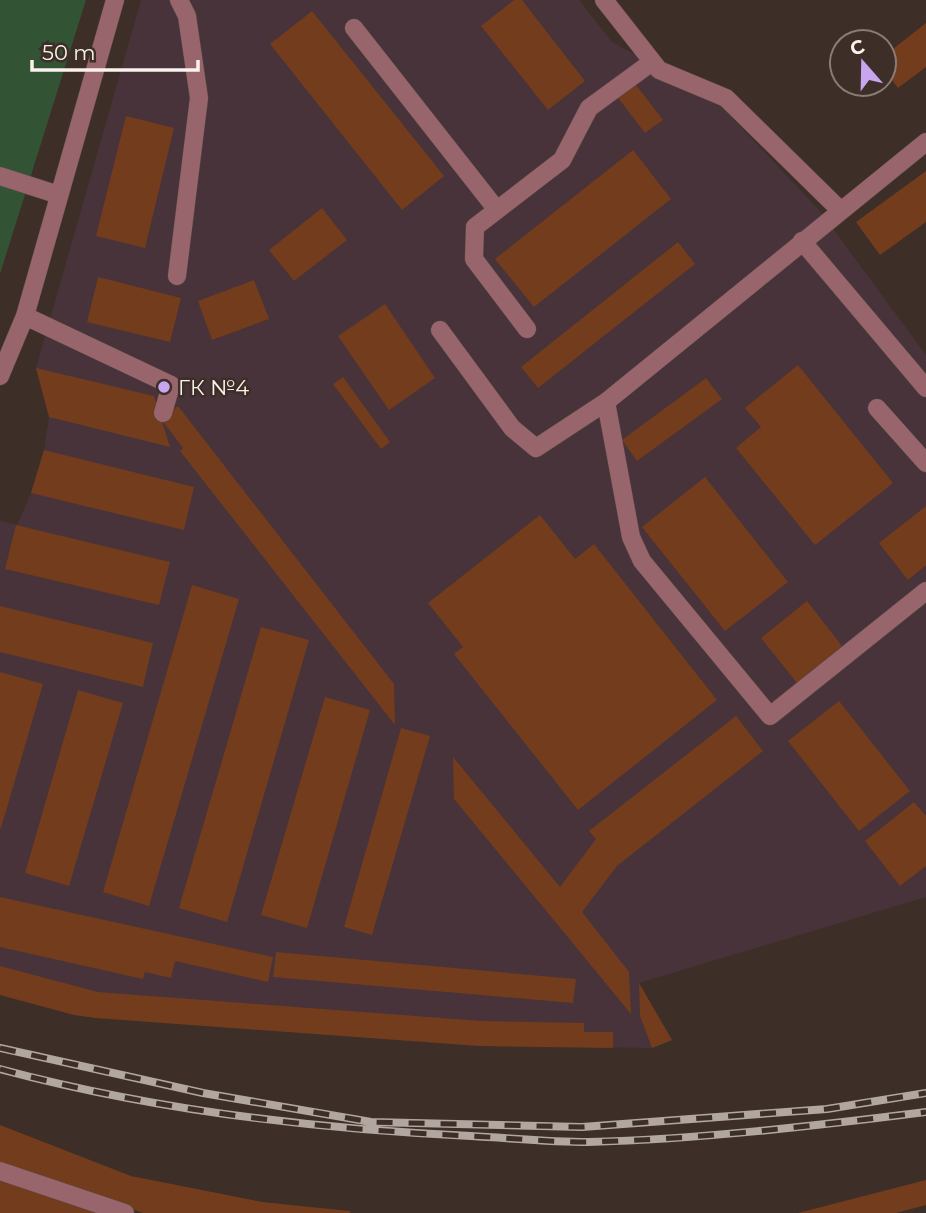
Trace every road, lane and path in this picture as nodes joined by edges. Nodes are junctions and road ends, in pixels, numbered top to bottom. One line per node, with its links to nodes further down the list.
1 (116, 0): 8 (street)
2 (178, 0): 12 (street)
3 (604, 0): 5 (street)
4 (354, 28): 9 (street)
5 (652, 61): 9 (street); 10 (street)
6 (926, 142): 10 (street)
7 (0, 176): 8 (street)
8 (59, 195): 13 (street)
9 (497, 210): 14 (street)
10 (840, 210): 11 (street)
11 (802, 241): 17 (street); 18 (street)
12 (177, 276)
13 (25, 316): 16 (street); 20 (street)
14 (527, 329)
15 (440, 330): 18 (street)
16 (0, 376)
17 (926, 388)
18 (606, 402): 22 (street)
19 (877, 408): 21 (street)
20 (163, 413)
21 (926, 463)
22 (926, 591)
23 (0, 1171): 24 (street)
24 (125, 1213)

